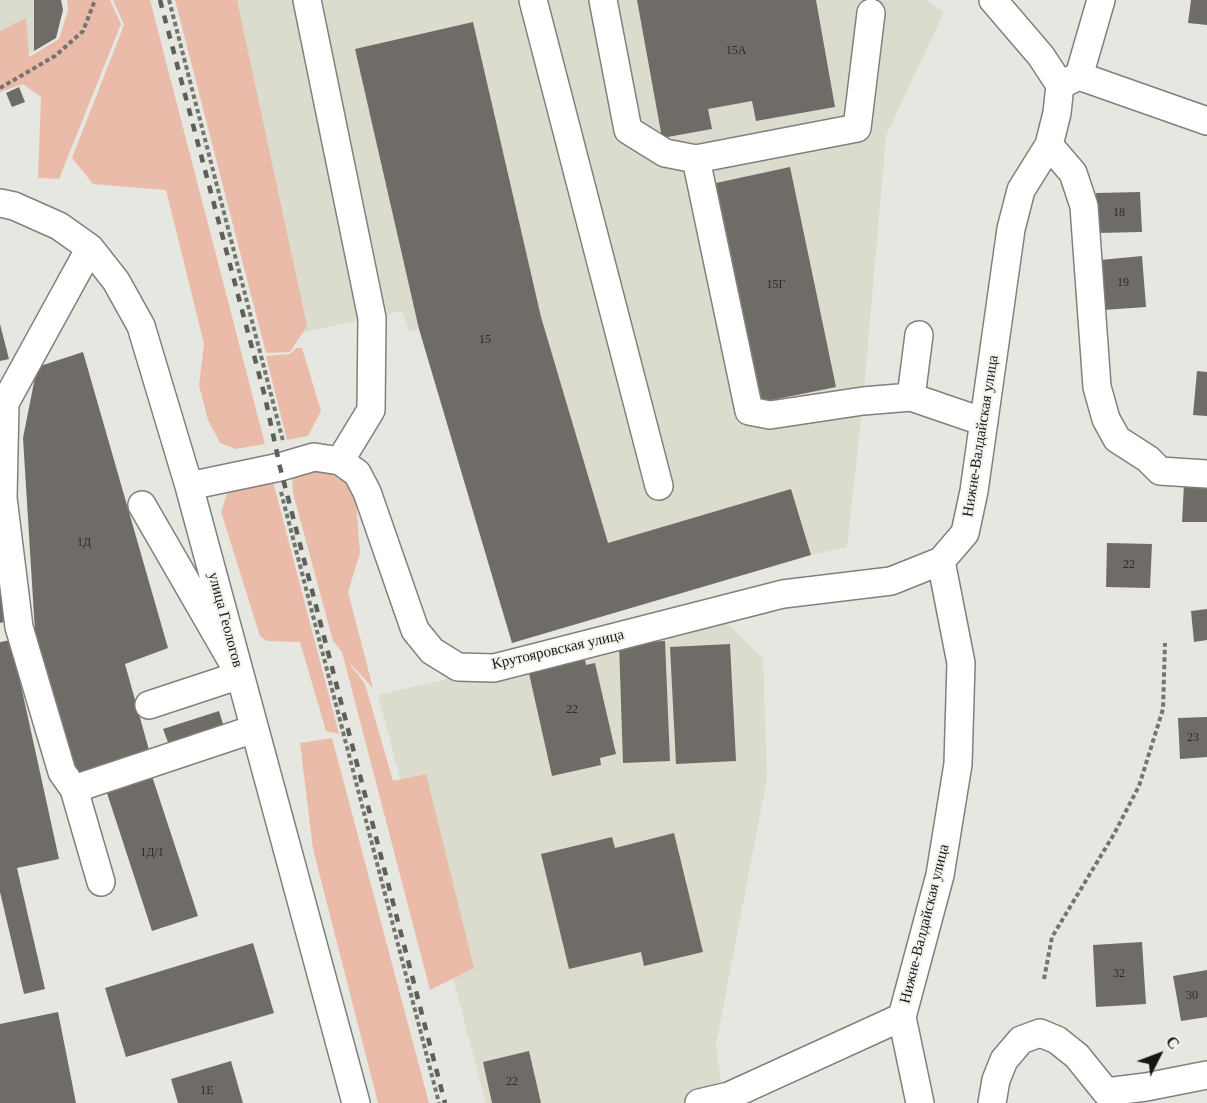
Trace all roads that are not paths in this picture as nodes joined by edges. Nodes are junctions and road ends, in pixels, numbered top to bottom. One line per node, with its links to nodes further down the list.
1 (307, 0): 17 (street)
2 (533, 0): 20 (street)
3 (603, 0): 10 (street)
4 (993, 0): 7 (street)
5 (1101, 0): 7 (street, Нижне-Валдайская улица)
6 (871, 13): 10 (street)
7 (1070, 80): 8 (street); 9 (street, Нижне-Валдайская улица)
8 (1207, 122)
9 (1049, 145): 16 (street, Нижне-Валдайская улица); 18 (street)
10 (696, 159): 14 (street)
11 (0, 203): 12 (street, улица Геологов)
12 (90, 248): 15 (street); 19 (street, улица Геологов)
13 (919, 335): 14 (street)
14 (911, 397): 16 (street)
15 (3, 404): 23 (street)
16 (984, 422): 22 (street, Нижне-Валдайская улица)
17 (340, 460): 19 (street); 22 (street, Крутояровская улица)
18 (1207, 474)
19 (189, 486): 24 (street, улица Геологов)
20 (659, 486)
21 (142, 505): 24 (street)
22 (941, 561): 29 (street, Нижне-Валдайская улица)
23 (10, 630): 27 (street)
24 (240, 675): 25 (street); 26 (street, улица Геологов)
25 (149, 705)
26 (254, 729): 27 (street); 32 (street, улица Геологов)
27 (74, 789): 28 (street)
28 (101, 882)
29 (902, 1017): 33 (street); 34 (street, Нижне-Валдайская улица)
30 (1207, 1075): 31 (street)
31 (1104, 1098): 35 (street)
32 (356, 1103)
33 (699, 1103)
34 (920, 1103)
35 (992, 1103)

